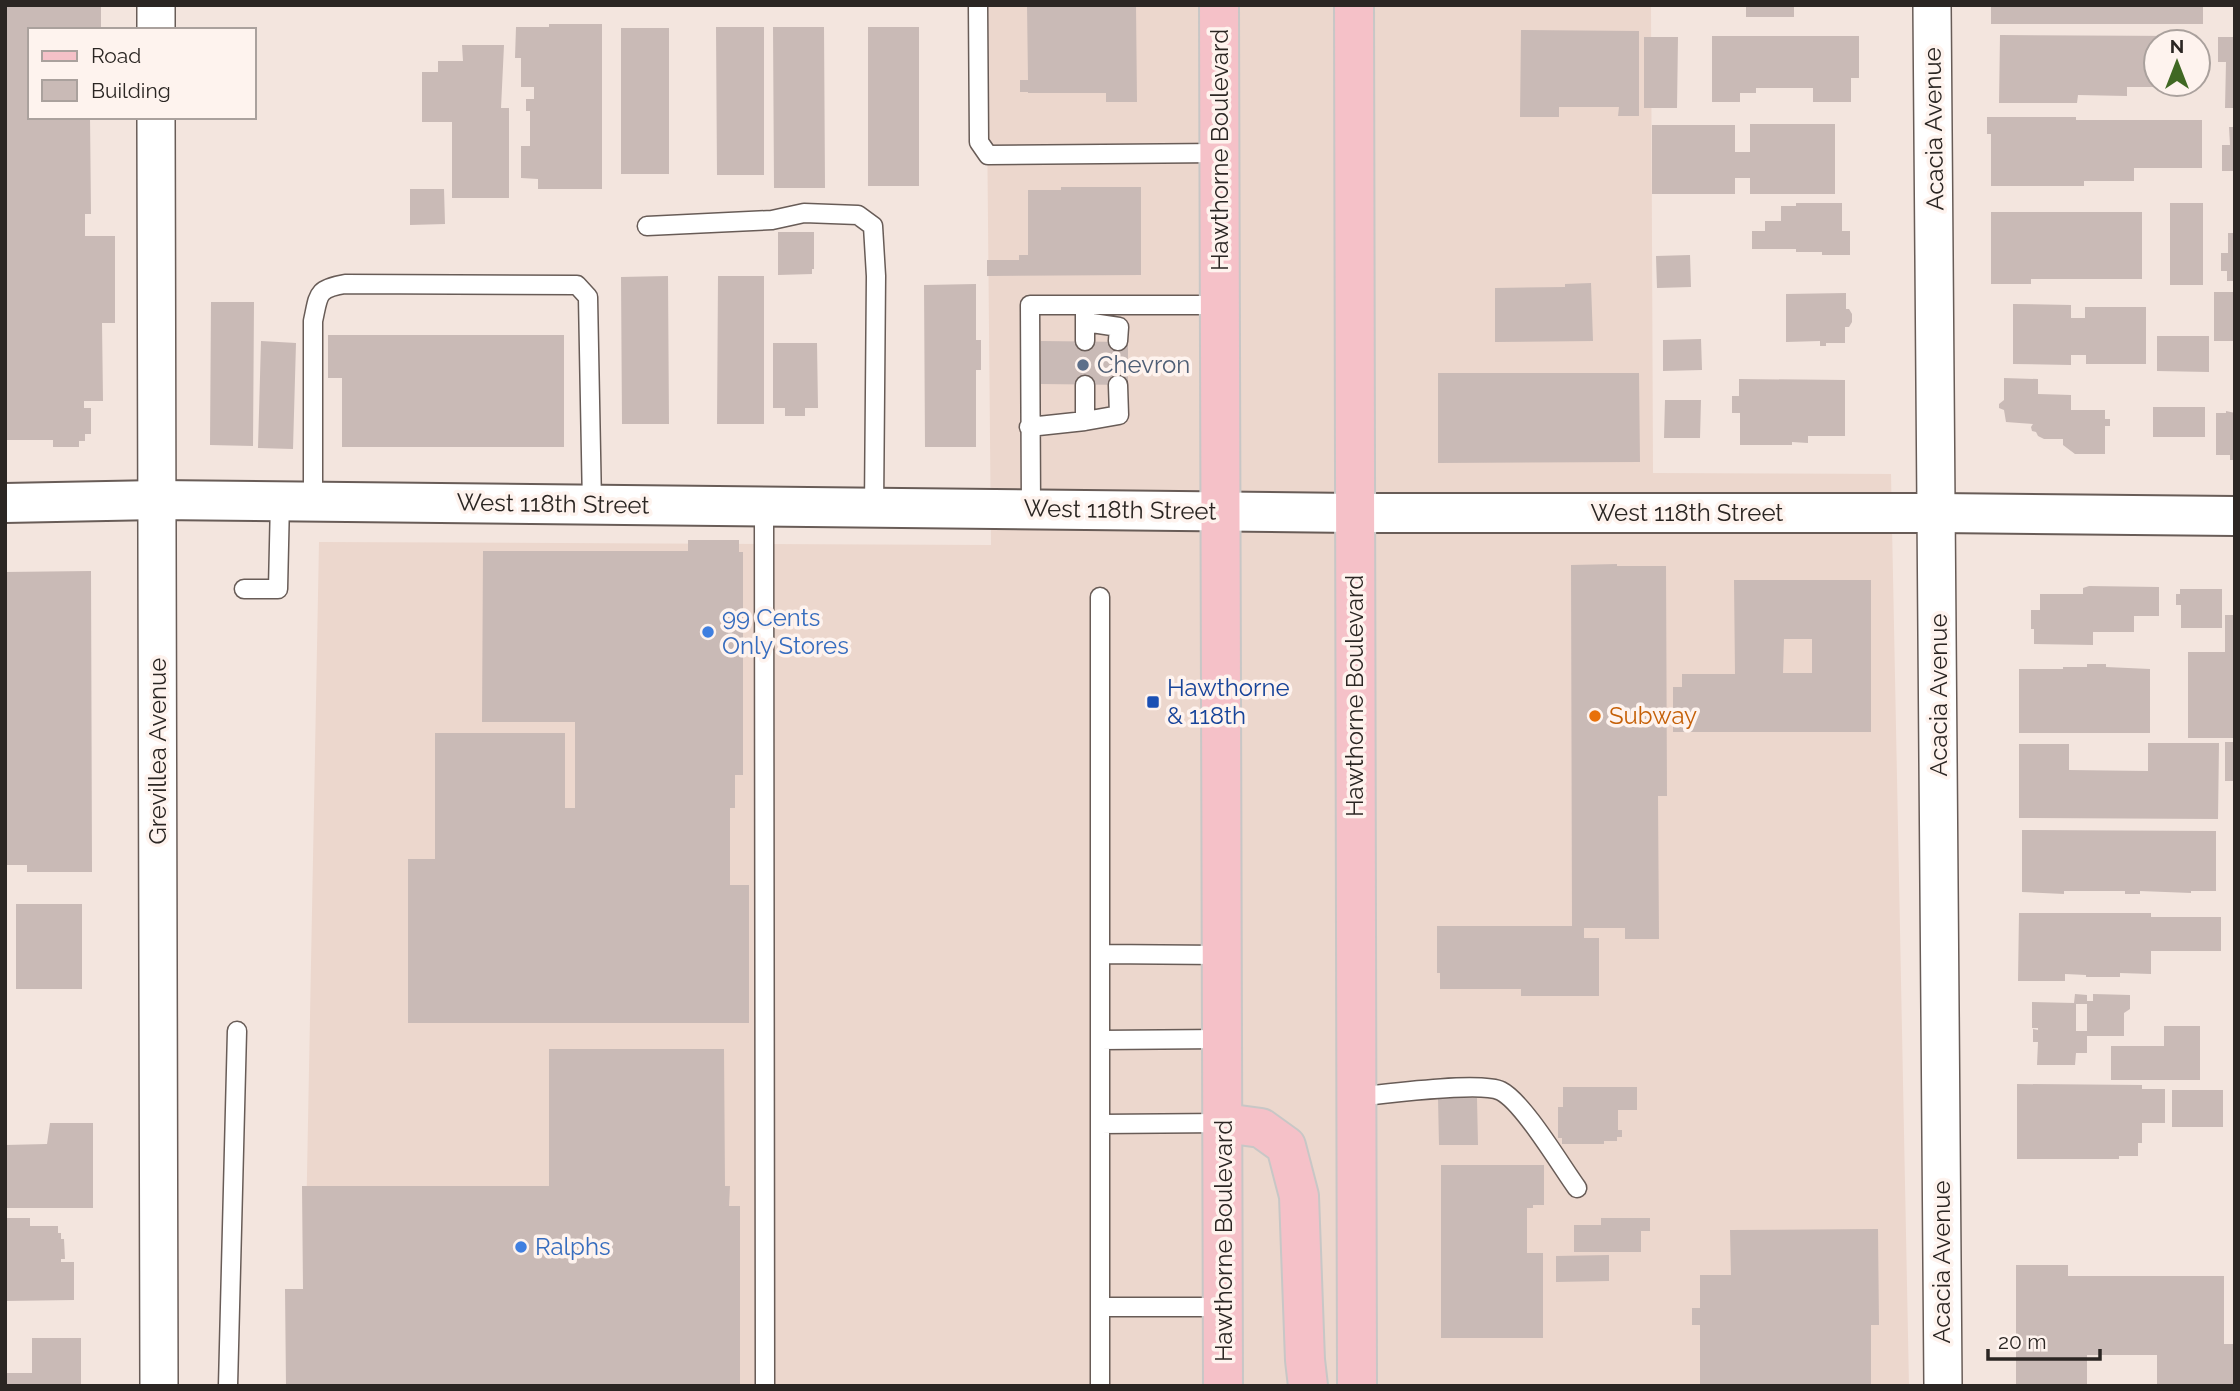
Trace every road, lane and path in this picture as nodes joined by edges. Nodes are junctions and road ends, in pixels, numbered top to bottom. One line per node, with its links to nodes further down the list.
1 (156, 5): 6 (street)
2 (978, 5): 8 (lane)
3 (1219, 5): 8 (main road, Hawthorne Boulevard)
4 (1354, 5): 26 (main road, Hawthorne Boulevard)
5 (1932, 5): 27 (street, Acacia Avenue)
6 (156, 28)
7 (156, 119): 18 (street, Grevillea Avenue)
8 (1220, 153): 10 (main road, Hawthorne Boulevard)
9 (647, 226): 23 (lane)
10 (1220, 305): 11 (lane); 25 (main road, Hawthorne Boulevard)
11 (1085, 314): 12 (lane); 13 (lane); 17 (lane)
12 (1085, 341)
13 (1118, 341)
14 (1085, 385): 16 (lane)
15 (1118, 385): 16 (lane)
16 (1085, 421): 17 (lane)
17 (1029, 427): 24 (lane)
18 (157, 500): 19 (street, West 118th Street); 20 (street, West 118th Street); 42 (street, Grevillea Avenue)
19 (297, 501): 21 (street, West 118th Street); 21 (lane); 29 (lane)
20 (5, 503)
21 (592, 505): 22 (street, West 118th Street)
22 (764, 507): 23 (street, West 118th Street); 44 (lane)
23 (874, 508): 24 (street, West 118th Street)
24 (1031, 509): 25 (street, West 118th Street)
25 (1221, 512): 26 (street, West 118th Street); 32 (main road, Hawthorne Boulevard)
26 (1354, 513): 27 (street, West 118th Street); 36 (main road, Hawthorne Boulevard)
27 (1938, 513): 28 (street, West 118th Street); 49 (street, Acacia Avenue)
28 (2235, 516)
29 (244, 589)
30 (1100, 597): 31 (lane)
31 (1100, 954): 32 (lane); 35 (lane)
32 (1222, 955): 34 (main road, Hawthorne Boulevard)
33 (237, 1031): 43 (lane)
34 (1223, 1039): 35 (lane); 38 (main road, Hawthorne Boulevard)
35 (1100, 1040): 37 (lane)
36 (1356, 1097): 39 (lane); 48 (main road, Hawthorne Boulevard)
37 (1100, 1124): 38 (lane); 40 (lane)
38 (1224, 1124): 41 (main road, Hawthorne Boulevard); 47 (main road)
39 (1577, 1188)
40 (1100, 1307): 41 (lane); 45 (lane)
41 (1223, 1307): 46 (main road, Hawthorne Boulevard)
42 (159, 1386)
43 (228, 1386)
44 (765, 1386)
45 (1100, 1386)
46 (1223, 1386)
47 (1308, 1386)
48 (1357, 1386)
49 (1943, 1386)

